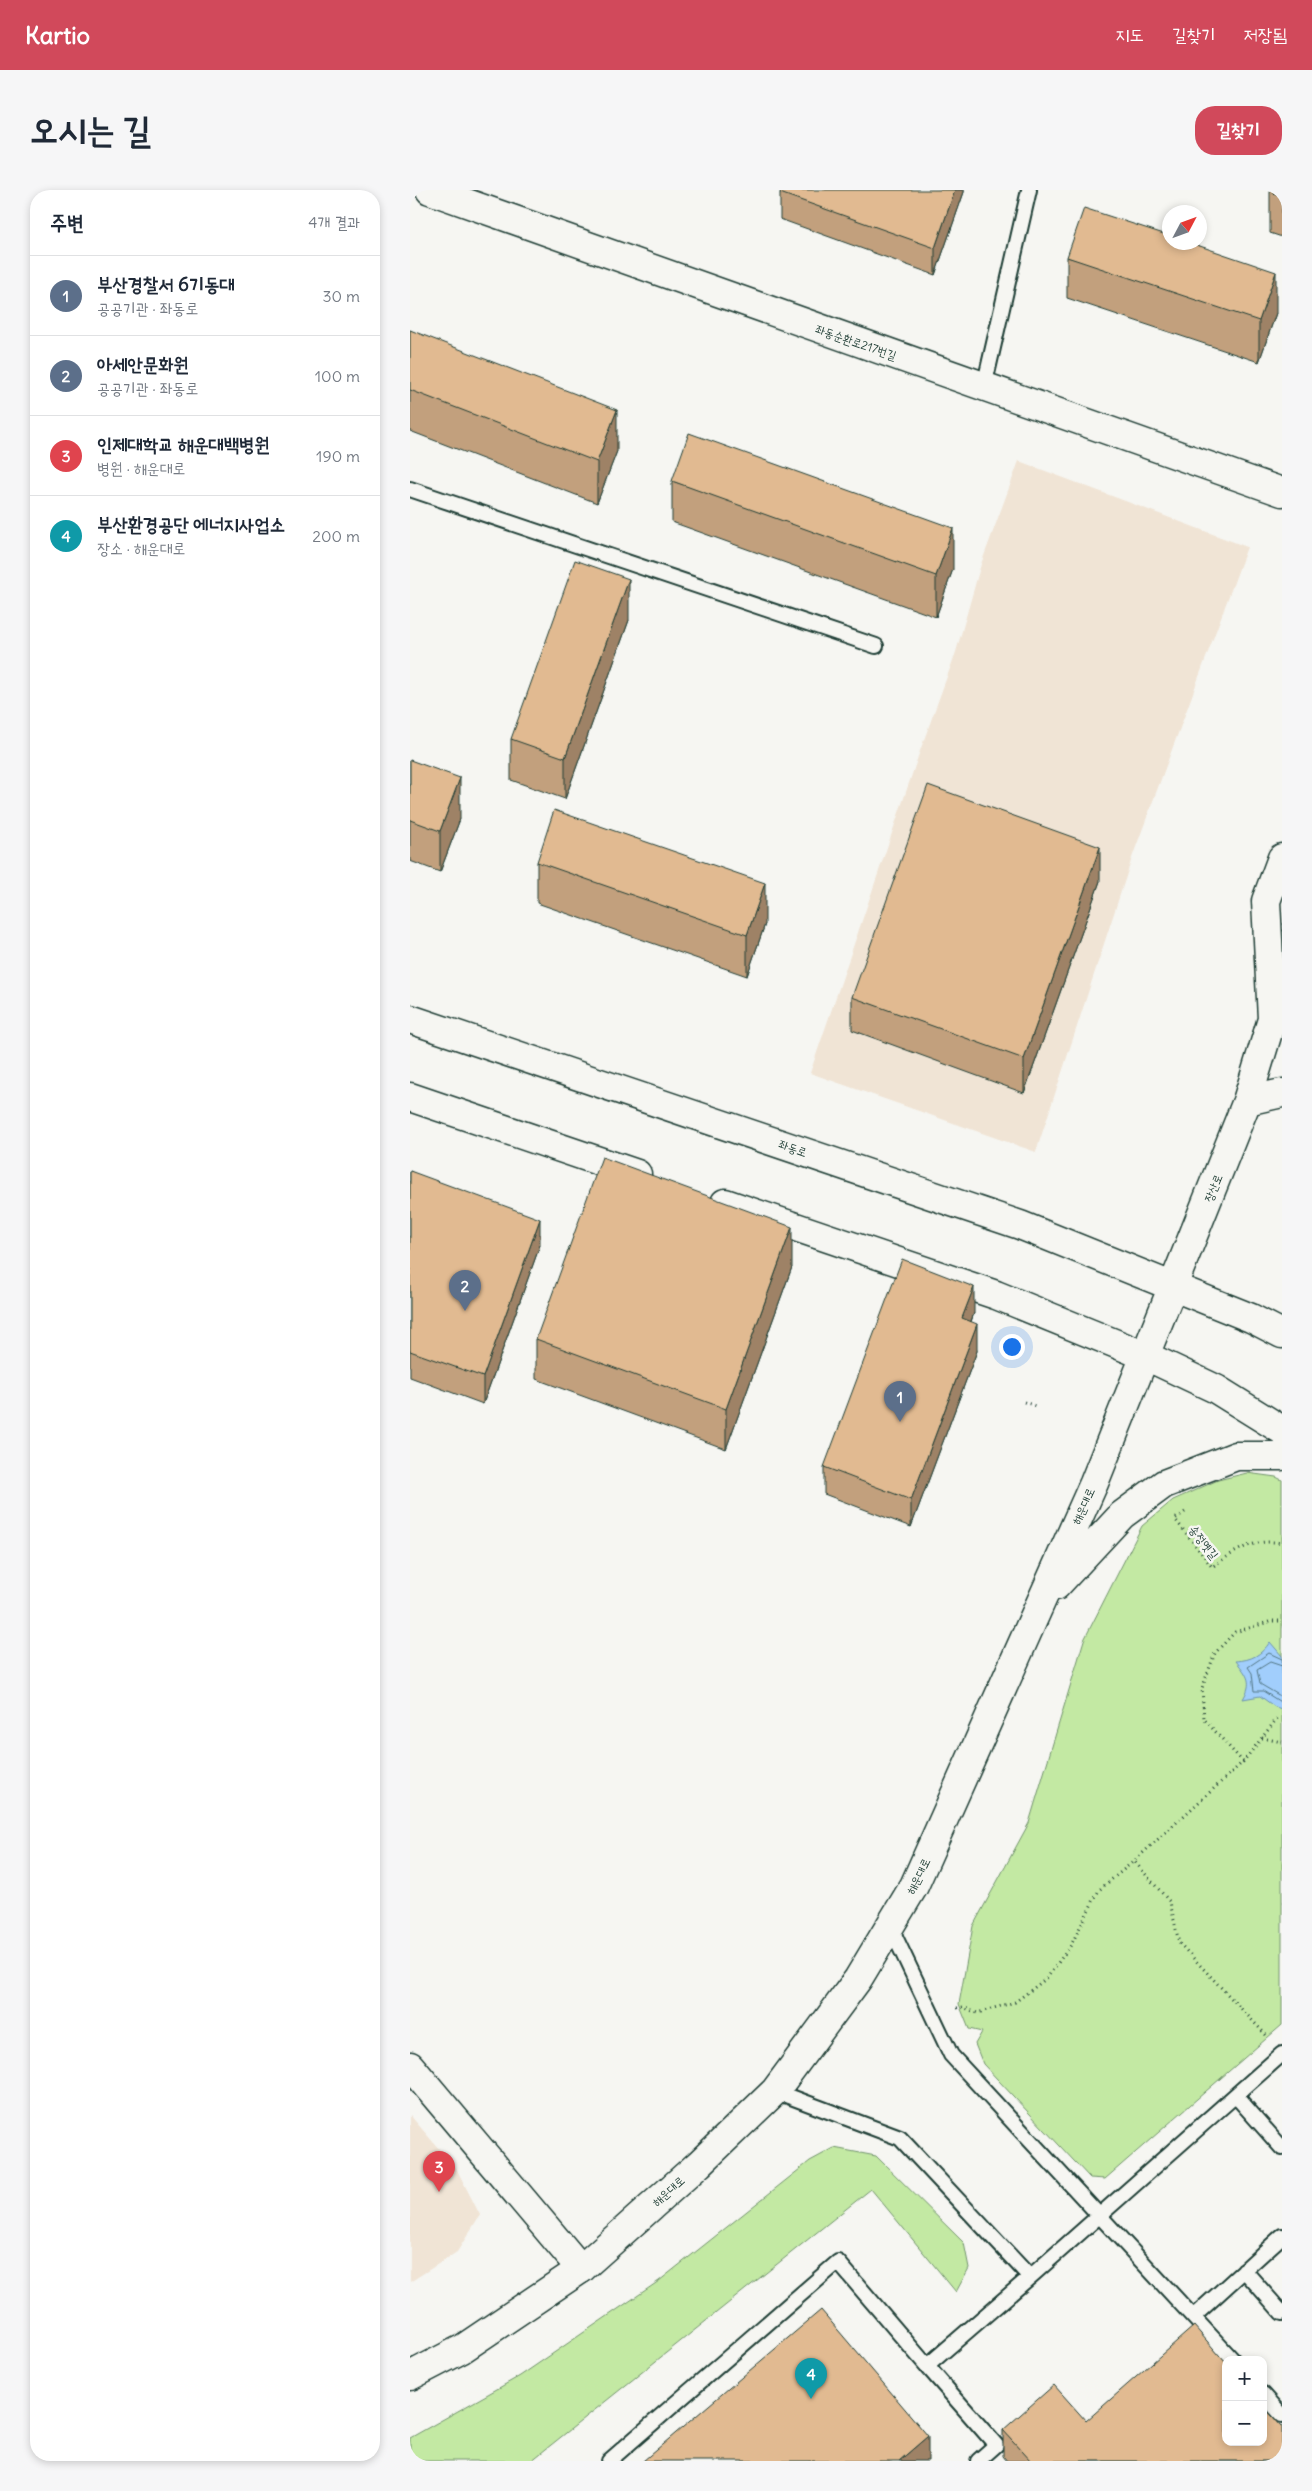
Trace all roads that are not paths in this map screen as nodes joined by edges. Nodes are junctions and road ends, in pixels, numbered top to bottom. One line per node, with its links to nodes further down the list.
1 (430, 190): 3 (main road, 좌동순환로217번길)
2 (1029, 190): 3 (lane)
3 (984, 387): 5 (main road, 좌동순환로217번길)
4 (410, 489): 6 (lane)
5 (1282, 492)
6 (876, 646)
7 (1282, 858): 8 (main road, 장산로)
8 (1277, 1013): 12 (main road, 장산로)
9 (410, 1019): 15 (main road, 좌동로)
10 (1282, 1093): 12 (main road)
11 (410, 1097): 13 (main road)
12 (1248, 1101): 15 (main road, 장산로)
13 (665, 1183)
14 (703, 1196): 17 (main road)
15 (1173, 1287): 16 (main road); 17 (main road, 장산로)
16 (1282, 1334)
17 (1146, 1356): 18 (main road); 20 (main road, 해운대로)
18 (1282, 1430)
19 (1282, 1456): 20 (main road)
20 (1040, 1604): 21 (main road, 해운대로)
21 (890, 1926): 24 (main road, 해운대로); 27 (lane)
22 (1282, 2054): 25 (lane)
23 (410, 2066): 29 (main road)
24 (775, 2091): 29 (main road, 해운대로); 31 (lane)
25 (1236, 2096): 26 (lane); 27 (lane)
26 (1282, 2148)
27 (1101, 2215): 31 (lane); 33 (lane)
28 (1282, 2236): 30 (lane)
29 (581, 2269): 36 (main road, 해운대로)
30 (1244, 2270): 32 (lane); 33 (lane)
31 (1030, 2277): 35 (lane)
32 (1282, 2313)
33 (1194, 2316): 34 (lane)
34 (1229, 2356)
35 (927, 2366): 39 (lane); 40 (lane)
36 (410, 2376)
37 (1267, 2398): 38 (lane)
38 (1282, 2415)
39 (609, 2461)
40 (978, 2461)

